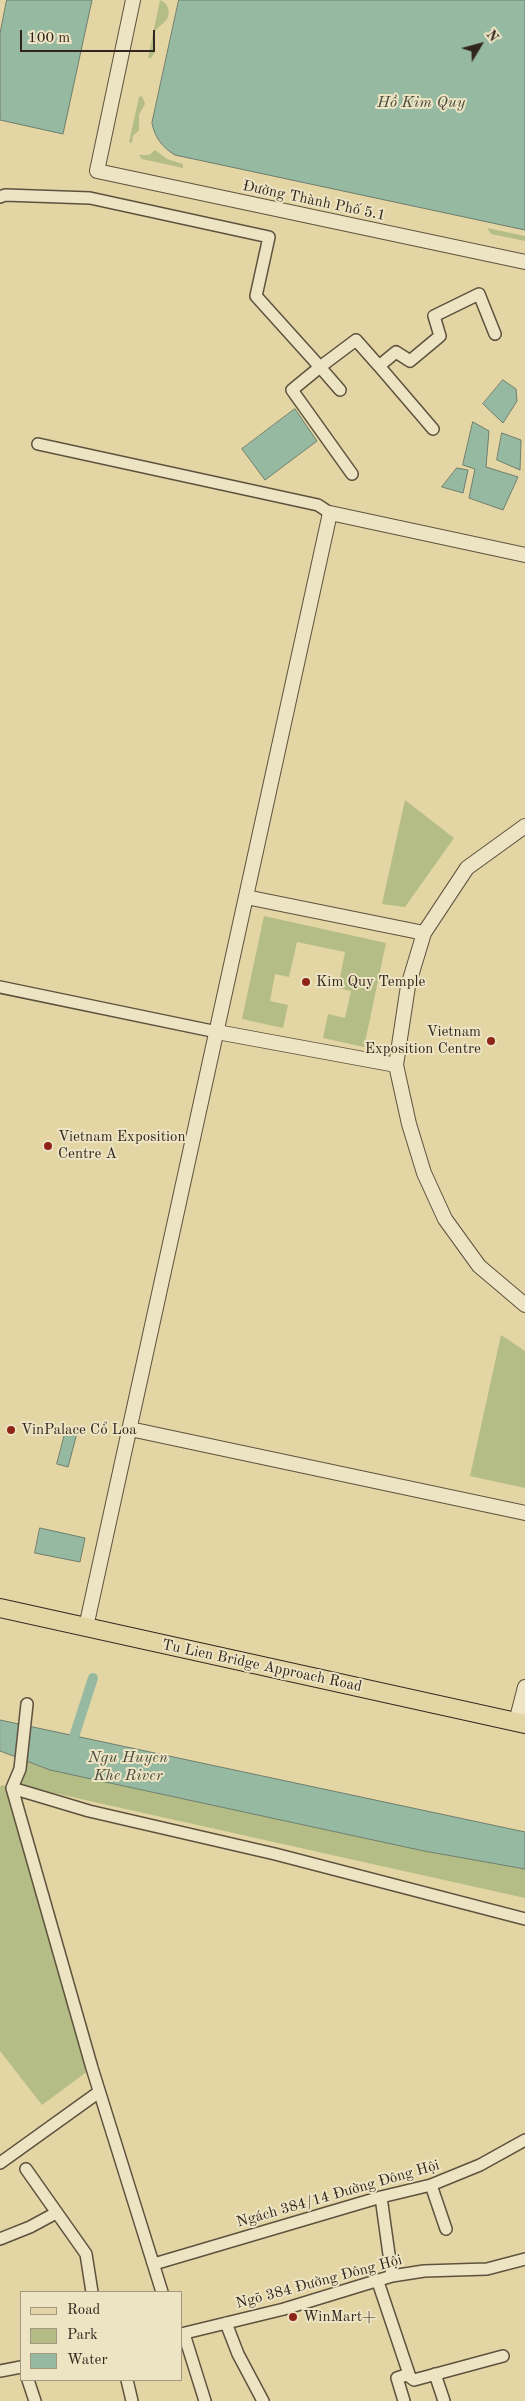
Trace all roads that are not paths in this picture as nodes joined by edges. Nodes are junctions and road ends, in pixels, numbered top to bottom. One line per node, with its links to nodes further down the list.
1 (133, 0): 3 (street, Đường Thành Phố 5.1)
2 (0, 196): 6 (street)
3 (525, 262)
4 (495, 334): 5 (street)
5 (379, 366): 6 (street); 8 (street)
6 (320, 367): 7 (street); 10 (street)
7 (340, 390)
8 (433, 429)
9 (38, 444): 11 (street)
10 (352, 474)
11 (330, 513): 12 (street); 14 (street)
12 (525, 555)
13 (525, 826): 15 (street)
14 (246, 897): 15 (street); 17 (street)
15 (424, 933): 18 (street)
16 (0, 987): 17 (street)
17 (217, 1032): 18 (street); 20 (street)
18 (396, 1065): 19 (street)
19 (523, 1306)
20 (130, 1429): 21 (street); 23 (street)
21 (525, 1513)
22 (0, 1608): 23 (main road, Tu Lien Bridge Approach Road)
23 (86, 1627): 26 (main road, Tu Lien Bridge Approach Road)
24 (525, 1687): 26 (street)
25 (27, 1704): 27 (street)
26 (521, 1723)
27 (12, 1788): 28 (street); 29 (street)
28 (525, 1919)
29 (99, 2092): 31 (street); 39 (street)
30 (525, 2140): 33 (street, Ngách 384/14 Đường Đông Hội)
31 (0, 2163)
32 (26, 2168): 35 (street)
33 (431, 2185): 34 (street, Ngách 384/14 Đường Đông Hội); 36 (street)
34 (381, 2197): 39 (street, Ngách 384/14 Đường Đông Hội); 40 (street)
35 (56, 2213): 37 (street); 42 (street)
36 (446, 2229)
37 (0, 2239)
38 (525, 2260): 40 (street, Ngõ 384 Đường Đông Hội)
39 (154, 2264): 43 (street)
40 (392, 2276): 41 (street, Ngõ 384 Đường Đông Hội)
41 (378, 2282): 44 (street, Ngõ 384 Đường Đông Hội); 49 (street)
42 (92, 2291)
43 (162, 2291)
44 (226, 2323): 45 (street, Ngõ 384 Đường Đông Hội); 56 (street)
45 (183, 2334): 55 (street)
46 (503, 2356): 50 (street)
47 (20, 2368): 48 (street)
48 (0, 2371)
49 (409, 2374): 50 (street); 57 (street)
50 (435, 2374): 58 (street)
51 (28, 2381): 53 (street)
52 (127, 2381): 54 (street)
53 (35, 2401)
54 (132, 2401)
55 (205, 2401)
56 (263, 2401)
57 (404, 2401)
58 (444, 2401)

